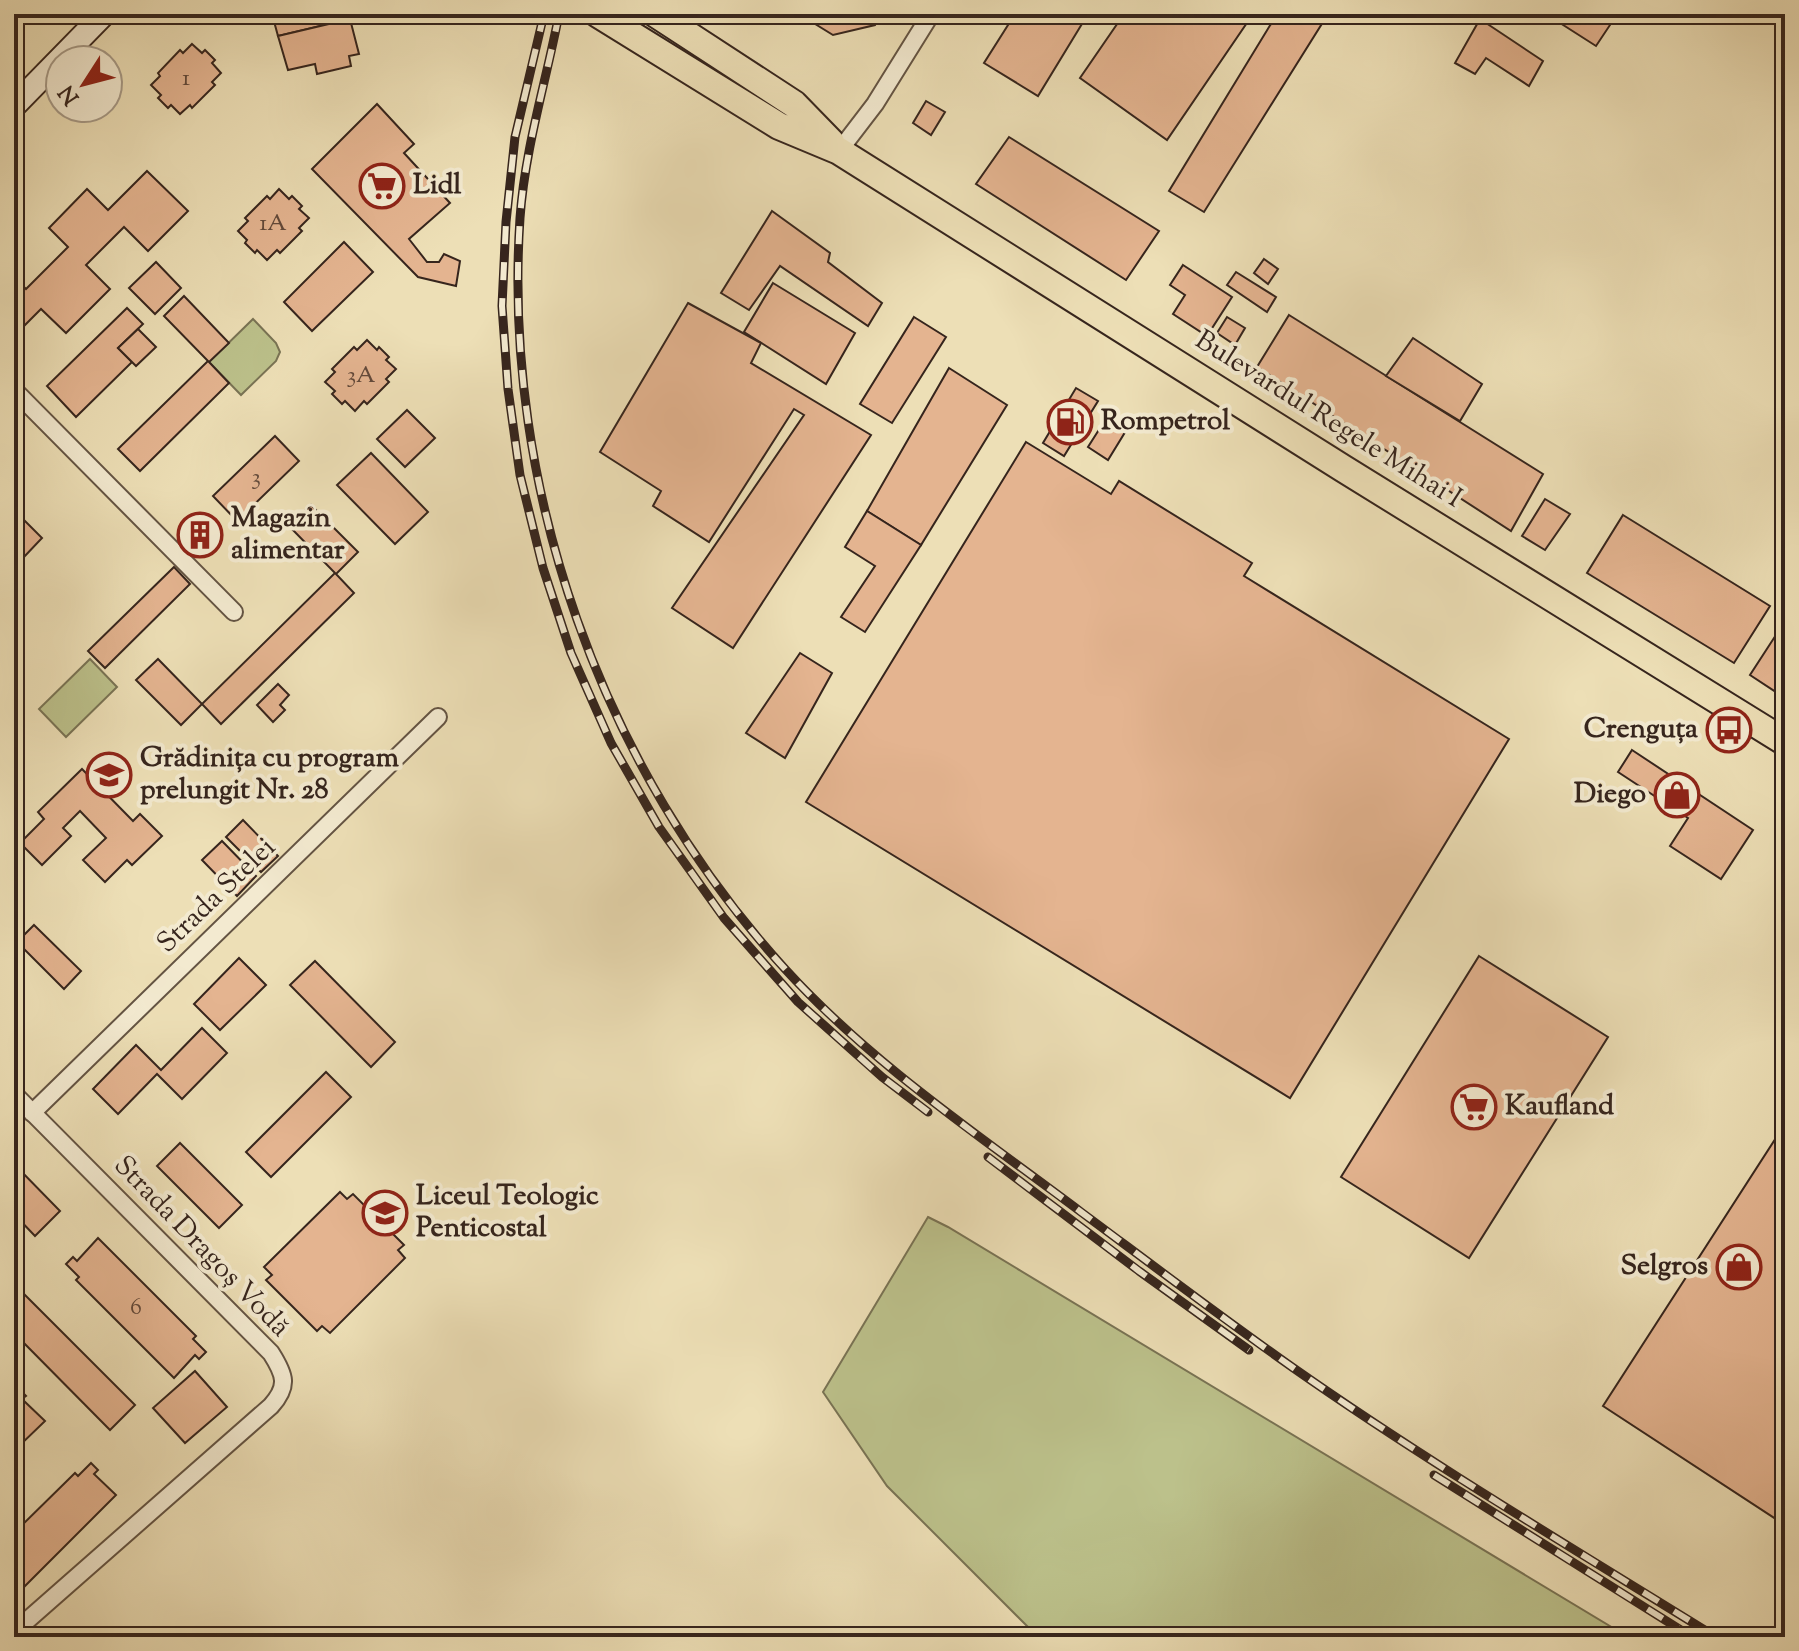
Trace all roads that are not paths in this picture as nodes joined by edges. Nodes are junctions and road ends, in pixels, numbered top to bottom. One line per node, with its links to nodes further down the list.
1 (104, 14): 5 (main road)
2 (598, 14): 6 (main road, Bulevardul Regele Mihai I)
3 (656, 14): 6 (main road, Bulevardul Regele Mihai I)
4 (931, 14): 6 (street)
5 (14, 106)
6 (839, 151): 10 (main road, Bulevardul Regele Mihai I)
7 (14, 390): 8 (street)
8 (234, 612)
9 (438, 717): 12 (street, Strada Stelei)
10 (1785, 742)
11 (14, 1094): 12 (street, Strada Dragoș Vodă)
12 (32, 1113): 13 (street, Strada Dragoș Vodă)
13 (14, 1632)

